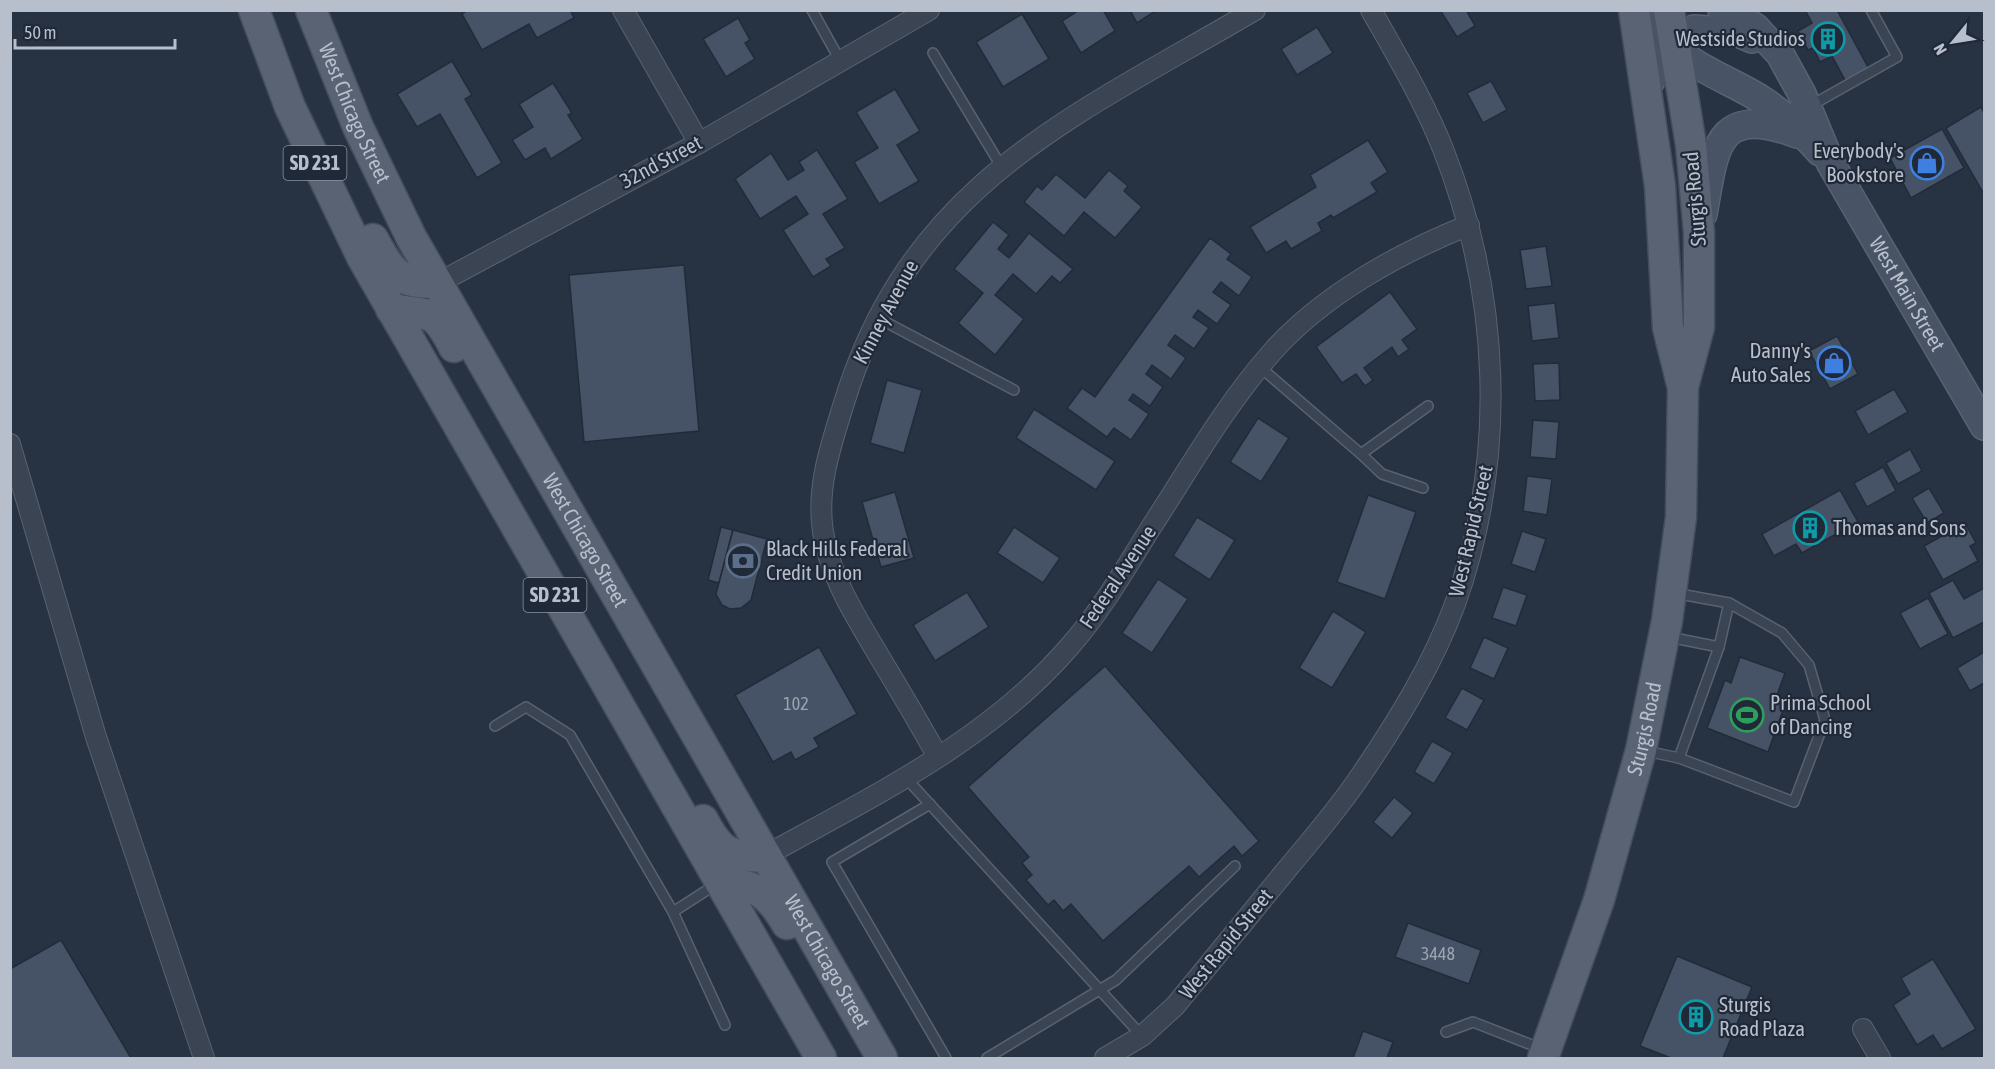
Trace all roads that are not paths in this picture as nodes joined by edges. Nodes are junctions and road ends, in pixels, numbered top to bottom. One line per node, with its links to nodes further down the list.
1 (254, 10): 18 (main road, SD 231)
2 (311, 10): 26 (main road, West Chicago Street / SD 231)
3 (624, 10): 21 (street)
4 (812, 10): 16 (lane)
5 (929, 10): 16 (street, 32nd Street)
6 (1255, 10): 23 (street, Kinney Avenue)
7 (1371, 10): 24 (street, West Rapid Street)
8 (1634, 10): 17 (main road, Sturgis Road)
9 (1651, 10): 13 (street, West Main Street)
10 (1669, 10): 13 (main road, Sturgis Road)
11 (1722, 10): 15 (street, West Main Street)
12 (1870, 10): 19 (lane)
13 (1673, 47): 15 (street); 17 (street); 20 (street, West Main Street); 25 (main road, Sturgis Road)
14 (933, 53): 23 (lane)
15 (1780, 54): 19 (street, West Main Street)
16 (841, 62): 21 (street, 32nd Street)
17 (1647, 88): 30 (main road, Sturgis Road)
18 (290, 107): 26 (main road); 27 (main road, SD 231)
19 (1808, 107): 22 (street, West Main Street)
20 (1808, 138): 22 (street, West Main Street); 25 (street)
21 (699, 143): 26 (street, 32nd Street)
22 (1831, 164): 33 (street, West Main Street)
23 (1002, 166): 28 (street, Kinney Avenue)
24 (1469, 225): 29 (street, Federal Avenue); 59 (street, West Rapid Street)
25 (1699, 233): 30 (main road, Sturgis Road)
26 (437, 283): 27 (street, 32nd Street); 36 (main road, West Chicago Street / SD 231)
27 (391, 309): 36 (main road); 42 (main road, SD 231)
28 (878, 318): 31 (lane); 45 (street, Kinney Avenue)
29 (1260, 367): 35 (lane); 45 (street, Federal Avenue)
30 (1683, 387): 38 (main road, Sturgis Road)
31 (1014, 390)
32 (1428, 406): 35 (lane)
33 (1984, 426)
34 (10, 444): 61 (street)
35 (1361, 454): 37 (lane)
36 (552, 483): 49 (main road, West Chicago Street / SD 231)
37 (1423, 488)
38 (1671, 592): 39 (lane); 40 (main road, Sturgis Road)
39 (1729, 603): 41 (lane); 46 (lane)
40 (1664, 636): 41 (lane); 44 (main road, Sturgis Road)
41 (1719, 647): 46 (lane)
42 (612, 695): 49 (main road); 51 (main road, SD 231)
43 (495, 726): 52 (lane)
44 (1641, 750): 46 (lane); 60 (main road, Sturgis Road)
45 (938, 757): 47 (street, Federal Avenue)
46 (1679, 758)
47 (905, 777): 48 (lane); 49 (street, Federal Avenue)
48 (930, 804): 53 (lane); 65 (lane)
49 (766, 856): 51 (street, Federal Avenue); 55 (main road, West Chicago Street / SD 231)
50 (1235, 866): 53 (lane)
51 (720, 882): 52 (lane); 54 (main road, SD 231); 55 (main road)
52 (673, 912): 56 (lane)
53 (1101, 991): 59 (lane); 66 (lane)
54 (784, 995): 62 (main road, SD 231); 63 (main road)
55 (857, 1015): 64 (main road, West Chicago Street / SD 231)
56 (726, 1025)
57 (1863, 1029): 68 (street)
58 (1446, 1032): 60 (lane)
59 (1142, 1036): 67 (street, West Rapid Street)
60 (1544, 1055)
61 (204, 1059)
62 (821, 1059)
63 (840, 1059)
64 (882, 1059)
65 (946, 1059)
66 (987, 1059)
67 (1105, 1059)
68 (1880, 1059)

